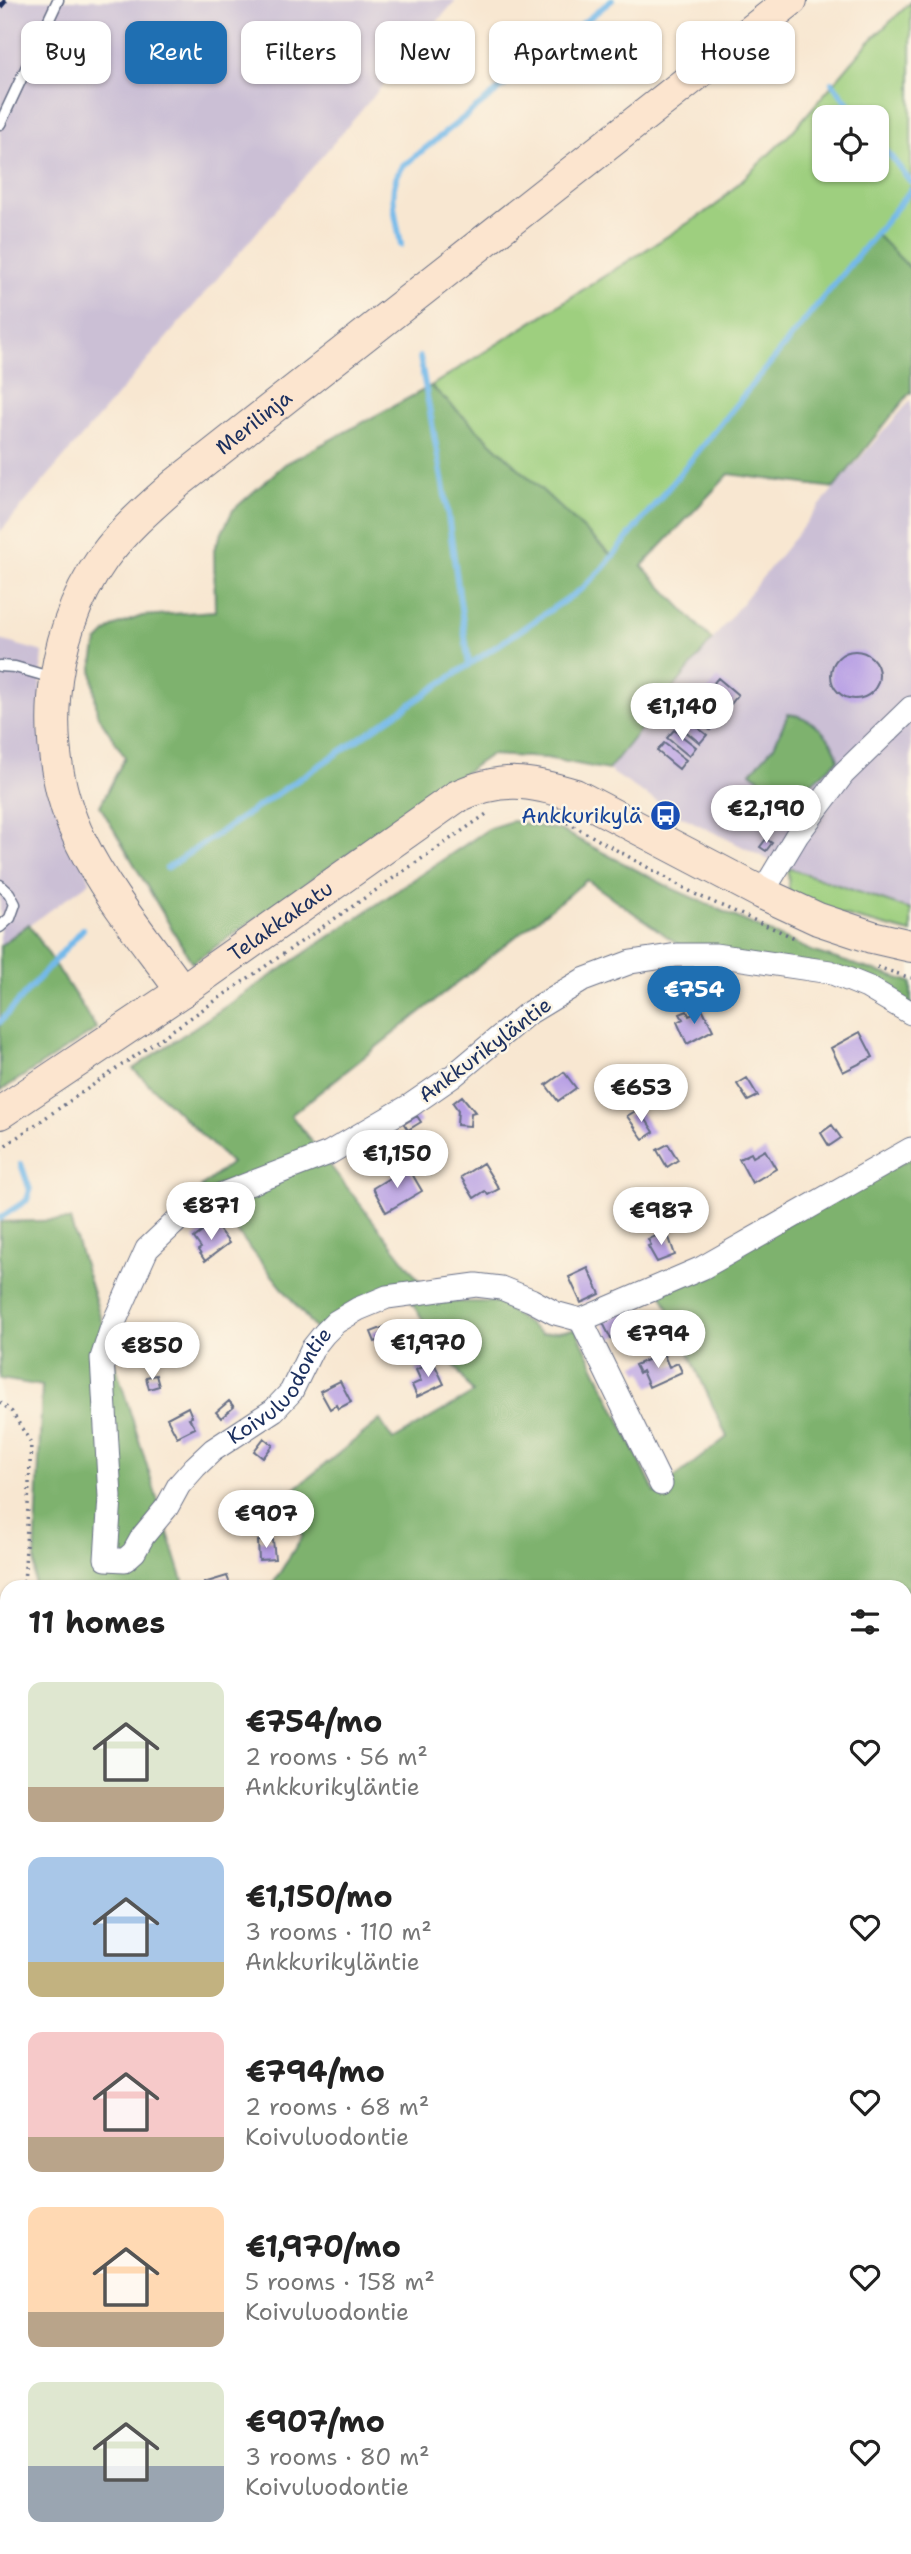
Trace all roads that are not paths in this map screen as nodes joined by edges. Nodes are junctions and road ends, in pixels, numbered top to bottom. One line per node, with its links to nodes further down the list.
1 (58, 0): 3 (lane)
2 (791, 0): 5 (street, Merilinja)
3 (0, 124)
4 (0, 666): 5 (lane)
5 (56, 679): 11 (street, Merilinja)
6 (911, 708): 8 (street)
7 (0, 885): 9 (lane)
8 (762, 893): 10 (street, Telakkakatu); 11 (street, Telakkakatu)
9 (0, 927)
10 (911, 946)
11 (182, 991): 13 (street, Telakkakatu)
12 (911, 1013): 17 (street, Ankkurikyläntie)
13 (0, 1113)
14 (911, 1149): 15 (street)
15 (581, 1320): 16 (street); 17 (street, Koivuluodontie)
16 (661, 1484)
17 (106, 1559)

